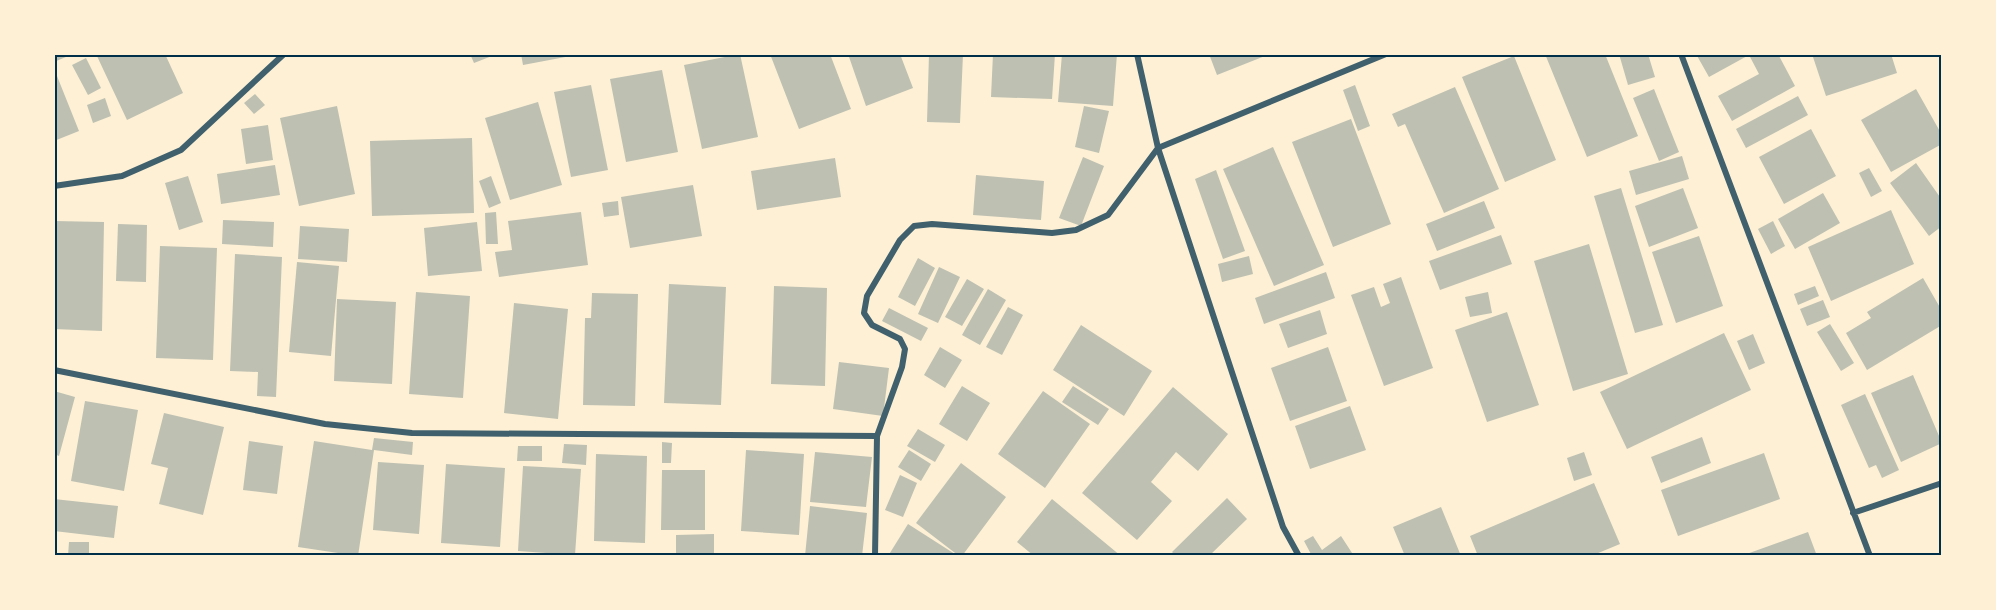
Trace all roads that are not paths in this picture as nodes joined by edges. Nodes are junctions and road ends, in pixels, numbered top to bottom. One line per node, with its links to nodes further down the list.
1 (284, 54): 6 (street)
2 (1137, 54): 5 (street)
3 (1386, 54): 5 (street)
4 (1681, 54): 10 (street)
5 (1158, 148): 8 (street); 12 (street)
6 (54, 186)
7 (54, 370): 8 (street)
8 (877, 436): 11 (street)
9 (1942, 483): 10 (street)
10 (1853, 513): 13 (street)
11 (875, 556)
12 (1299, 556)
13 (1870, 556)

